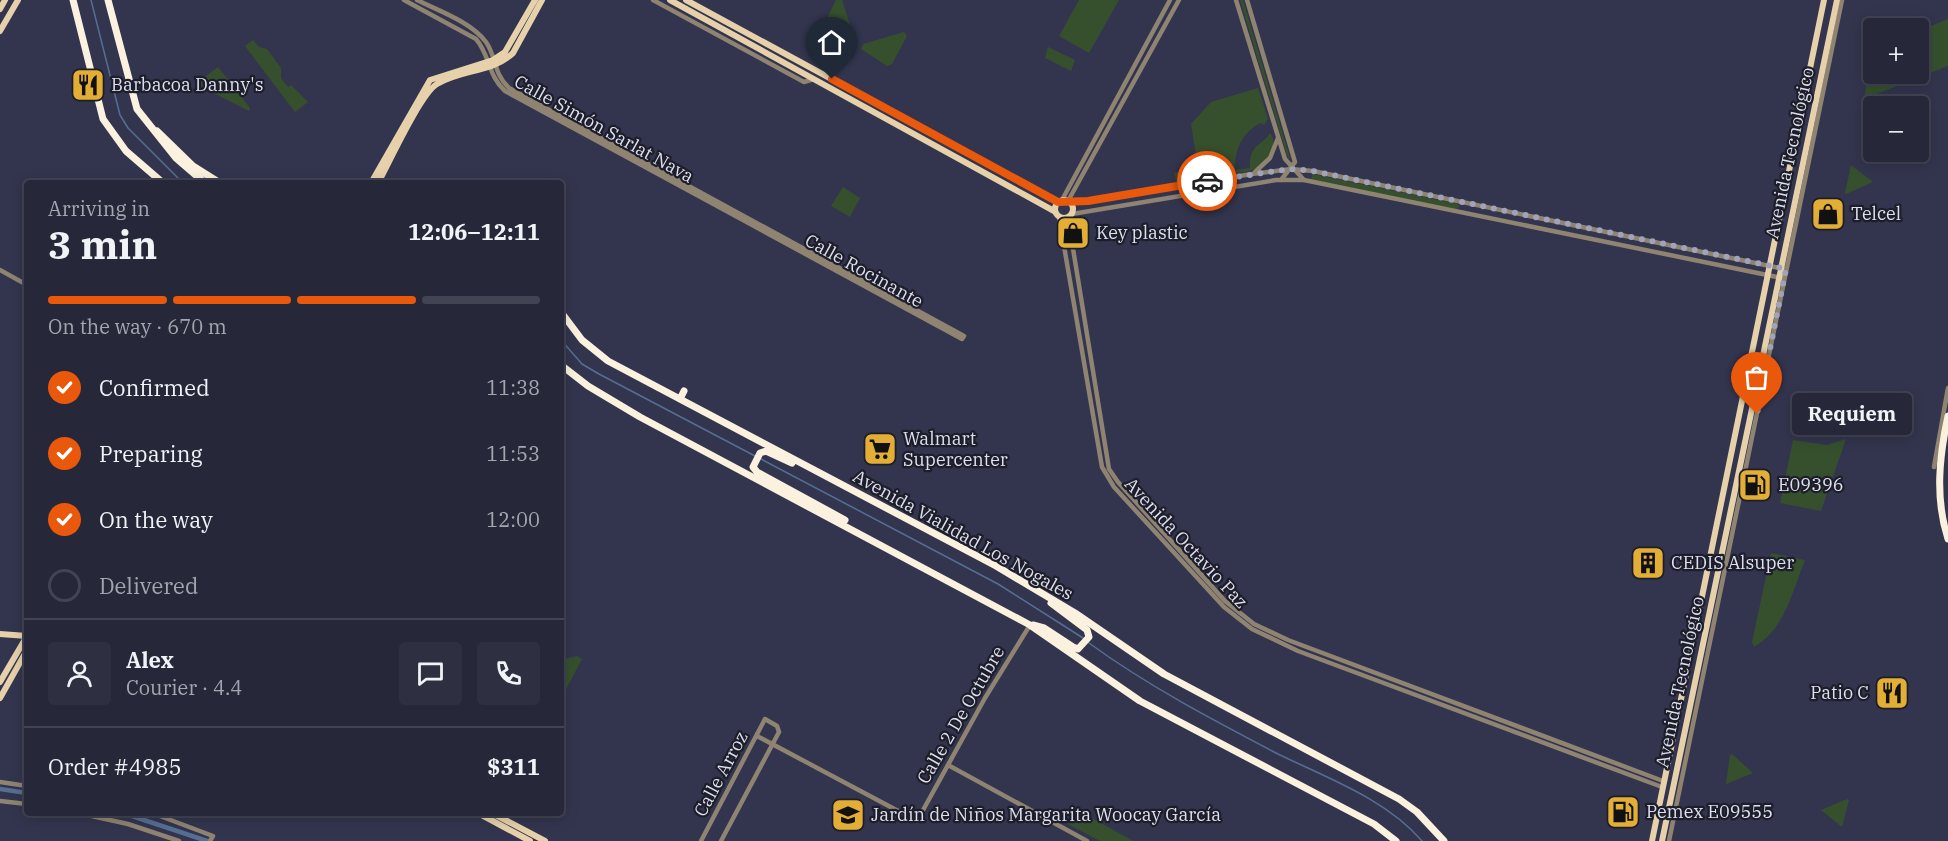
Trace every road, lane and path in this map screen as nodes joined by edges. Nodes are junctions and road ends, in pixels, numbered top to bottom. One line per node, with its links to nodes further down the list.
1 (5, 0): 19 (main road)
2 (18, 0): 20 (main road)
3 (73, 0): 26 (highway)
4 (108, 0): 23 (highway)
5 (404, 0): 21 (street, Calle Simón Sarlat Nava)
6 (417, 0): 21 (street, Calle Simón Sarlat Nava)
7 (535, 0): 21 (main road)
8 (543, 0): 21 (main road)
9 (652, 0): 22 (street)
10 (670, 0): 22 (main road)
11 (686, 0): 36 (main road)
12 (1170, 0): 36 (street)
13 (1179, 0): 36 (street)
14 (1236, 0): 24 (street)
15 (1247, 0): 25 (street)
16 (1824, 0): 44 (main road, Avenida Tecnológico)
17 (1837, 0): 45 (main road, Avenida Tecnológico)
18 (1842, 0): 45 (street)
19 (0, 9)
20 (0, 31)
21 (490, 64): 32 (main road); 33 (main road); 40 (street, Calle Simón Sarlat Nava)
22 (814, 79): 37 (main road)
23 (142, 118): 30 (highway); 31 (highway)
24 (1278, 138): 25 (street); 27 (street)
25 (1291, 169): 27 (street); 34 (street); 35 (street); 41 (street)
26 (146, 170): 28 (highway); 29 (highway)
27 (1252, 174): 36 (street)
28 (154, 180)
29 (159, 180)
30 (202, 180)
31 (215, 180)
32 (373, 180)
33 (380, 180)
34 (1281, 180): 35 (street); 38 (street)
35 (1304, 180): 42 (street)
36 (1064, 201): 37 (main road); 38 (main road)
37 (1054, 211): 39 (main road)
38 (1070, 216): 39 (main road); 77 (street, Avenida Octavio Paz)
39 (1059, 217): 77 (street, Avenida Octavio Paz)
40 (753, 223): 52 (street, Calle Rocinante)
41 (1629, 237): 42 (street); 43 (street)
42 (1627, 246): 47 (street)
43 (1752, 262): 44 (street); 47 (street)
44 (1769, 265): 45 (street); 48 (main road, Avenida Tecnológico)
45 (1784, 269): 49 (main road, Avenida Tecnológico)
46 (0, 270): 50 (street)
47 (1750, 271): 48 (street)
48 (1768, 275): 49 (street); 60 (main road, Avenida Tecnológico)
49 (1782, 278): 61 (main road, Avenida Tecnológico); 96 (street)
50 (24, 283)
51 (564, 316): 56 (highway, Avenida Vialidad Los Nogales)
52 (963, 337)
53 (564, 367): 63 (highway)
54 (1948, 388): 59 (street)
55 (684, 390): 56 (highway)
56 (680, 399): 62 (highway, Avenida Vialidad Los Nogales)
57 (1948, 416): 58 (highway)
58 (1942, 444): 59 (highway); 64 (highway)
59 (1934, 467)
60 (1722, 497): 61 (main road); 77 (main road, Avenida Tecnológico)
61 (1733, 499): 95 (main road, Avenida Tecnológico)
62 (870, 500): 63 (highway); 65 (highway, Avenida Vialidad Los Nogales)
63 (859, 531): 66 (highway)
64 (1948, 539)
65 (1040, 591): 66 (highway); 93 (highway, Avenida Vialidad Los Nogales)
66 (1030, 625): 75 (street, Calle 2 De Octubre); 92 (highway)
67 (0, 634): 68 (main road)
68 (24, 636)
69 (24, 641): 71 (main road)
70 (24, 655): 72 (main road)
71 (0, 682)
72 (0, 698)
73 (757, 736): 74 (street); 74 (street, Calle Arroz); 89 (street, Calle Arroz)
74 (773, 744): 75 (street, Calle 2 De Octubre); 90 (street, Calle Arroz)
75 (948, 765): 91 (street)
76 (0, 782): 78 (street)
77 (1663, 784): 94 (main road, Avenida Tecnológico)
78 (24, 786)
79 (0, 801): 80 (street)
80 (24, 804)
81 (92, 816): 86 (street)
82 (159, 816): 85 (street)
83 (484, 816): 87 (main road)
84 (498, 816): 88 (main road)
85 (212, 839)
86 (179, 841)
87 (530, 841)
88 (545, 841)
89 (701, 841)
90 (721, 841)
91 (1087, 841)
92 (1396, 841)
93 (1444, 841)
94 (1652, 841)
95 (1662, 841)
96 (1669, 841)

